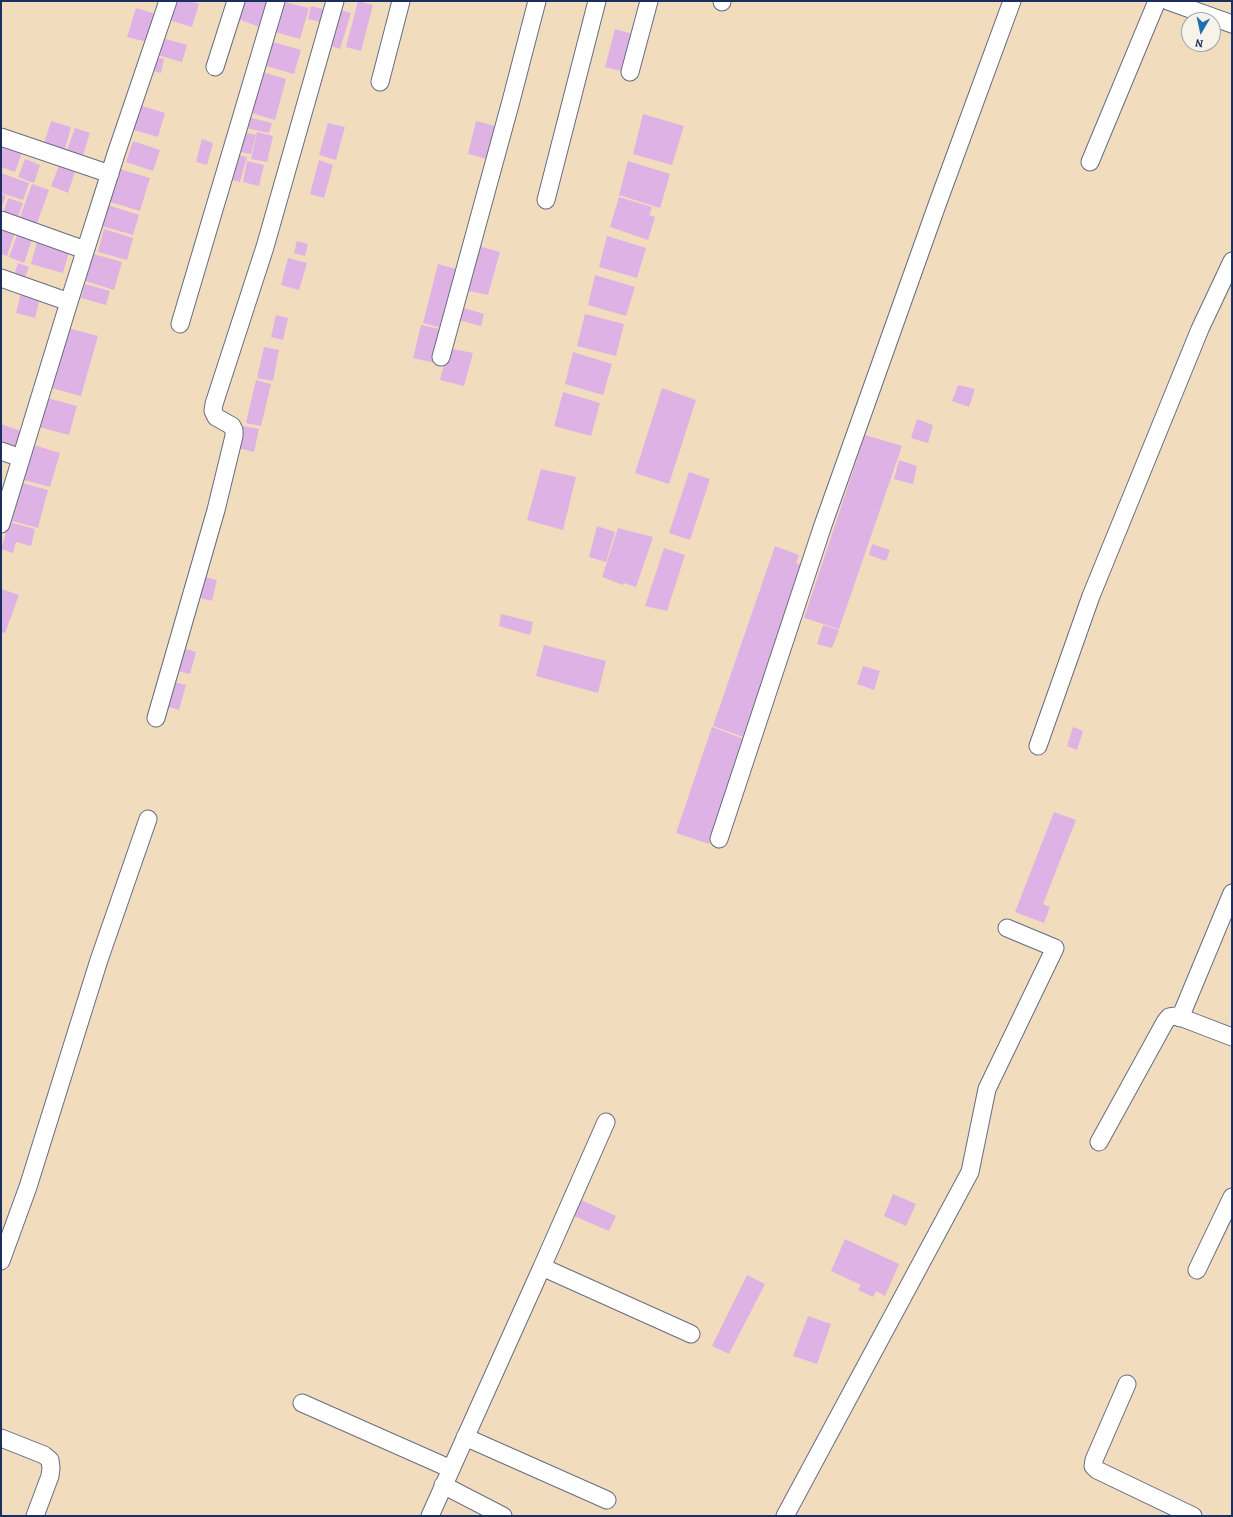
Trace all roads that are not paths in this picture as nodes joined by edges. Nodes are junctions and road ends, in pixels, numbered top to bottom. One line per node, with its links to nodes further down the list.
1 (168, 1): 18 (street)
2 (236, 1): 13 (street)
3 (276, 1): 25 (street)
4 (335, 1): 30 (street)
5 (401, 1): 15 (street)
6 (537, 1): 26 (street)
7 (597, 1): 19 (street)
8 (650, 1): 14 (street)
9 (1012, 1): 33 (street)
10 (1157, 1): 17 (street)
11 (1168, 1): 12 (street)
12 (1232, 24)
13 (215, 68)
14 (630, 72)
15 (380, 82)
16 (1, 137): 18 (street)
17 (1090, 162)
18 (110, 174): 21 (street)
19 (546, 200)
20 (1, 220): 21 (street)
21 (85, 250): 24 (street)
22 (1232, 261): 31 (street)
23 (1, 278): 24 (street)
24 (69, 302): 28 (street)
25 (180, 324)
26 (441, 357)
27 (1, 451): 28 (street)
28 (21, 458): 29 (street)
29 (2, 518)
30 (156, 718)
31 (1038, 746)
32 (148, 819): 41 (street)
33 (719, 840)
34 (1232, 893): 36 (street)
35 (1007, 928): 55 (street)
36 (1180, 1018): 37 (street); 39 (street)
37 (1232, 1037)
38 (606, 1122): 42 (street)
39 (1098, 1142)
40 (1232, 1197): 43 (street)
41 (1, 1261)
42 (542, 1267): 44 (street); 47 (street)
43 (1197, 1270)
44 (691, 1334)
45 (1127, 1384): 56 (street)
46 (302, 1403): 49 (street)
47 (466, 1437): 49 (street); 51 (street)
48 (1, 1438): 52 (street)
49 (451, 1469): 50 (street)
50 (444, 1485): 53 (street); 54 (street)
51 (607, 1500)
52 (35, 1516)
53 (430, 1516)
54 (503, 1516)
55 (785, 1516)
56 (1193, 1516)

